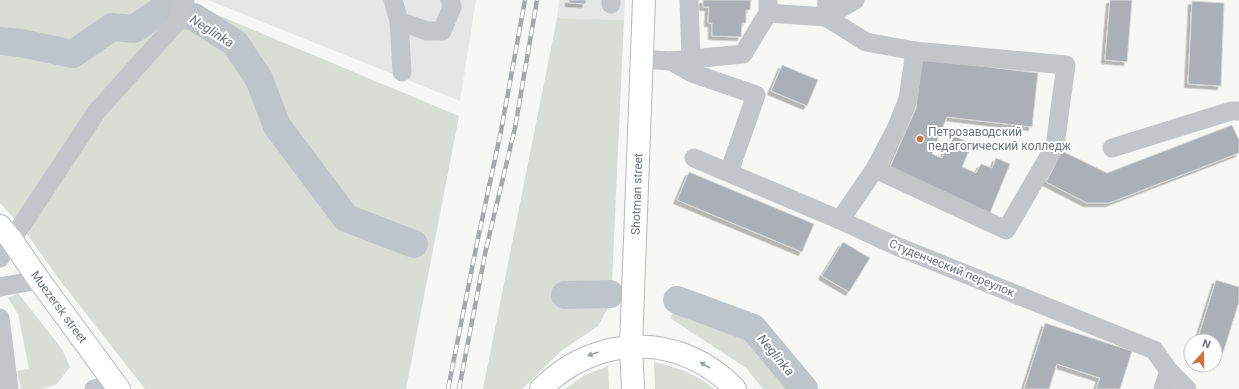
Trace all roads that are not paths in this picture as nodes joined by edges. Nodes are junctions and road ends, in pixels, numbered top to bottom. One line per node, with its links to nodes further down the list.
1 (184, 0): 21 (street)
2 (393, 0): 9 (street)
3 (450, 0): 9 (street)
4 (644, 0): 11 (main road, Shotman street)
5 (689, 0): 12 (street)
6 (855, 0): 8 (street)
7 (768, 7): 8 (street); 12 (street)
8 (826, 8): 10 (street)
9 (399, 21): 14 (street)
10 (915, 51): 18 (street); 18 (street)
11 (641, 59): 13 (street); 26 (main road, Shotman street)
12 (691, 59): 13 (street)
13 (671, 61): 19 (street)
14 (402, 72)
15 (1239, 111): 16 (street)
16 (1112, 148)
17 (694, 158): 19 (street, Студенческий переулок)
18 (874, 169): 20 (street)
19 (729, 172): 20 (street, Студенческий переулок)
20 (840, 220): 27 (street, Студенческий переулок)
21 (5, 232): 22 (street); 23 (main road, Muezersk street)
22 (0, 258)
23 (39, 280): 24 (street); 28 (main road, Muezersk street)
24 (0, 287)
25 (0, 318): 29 (street)
26 (631, 346): 31 (main road, one-way to 31); 32 (main road, Shotman street); 33 (main road, one-way to 26)
27 (1169, 371): 34 (street); 35 (street, Студенческий переулок)
28 (117, 386): 30 (street)
29 (9, 389)
30 (94, 389)
31 (541, 389)
32 (633, 389)
33 (736, 389)
34 (1163, 389)
35 (1188, 389)

